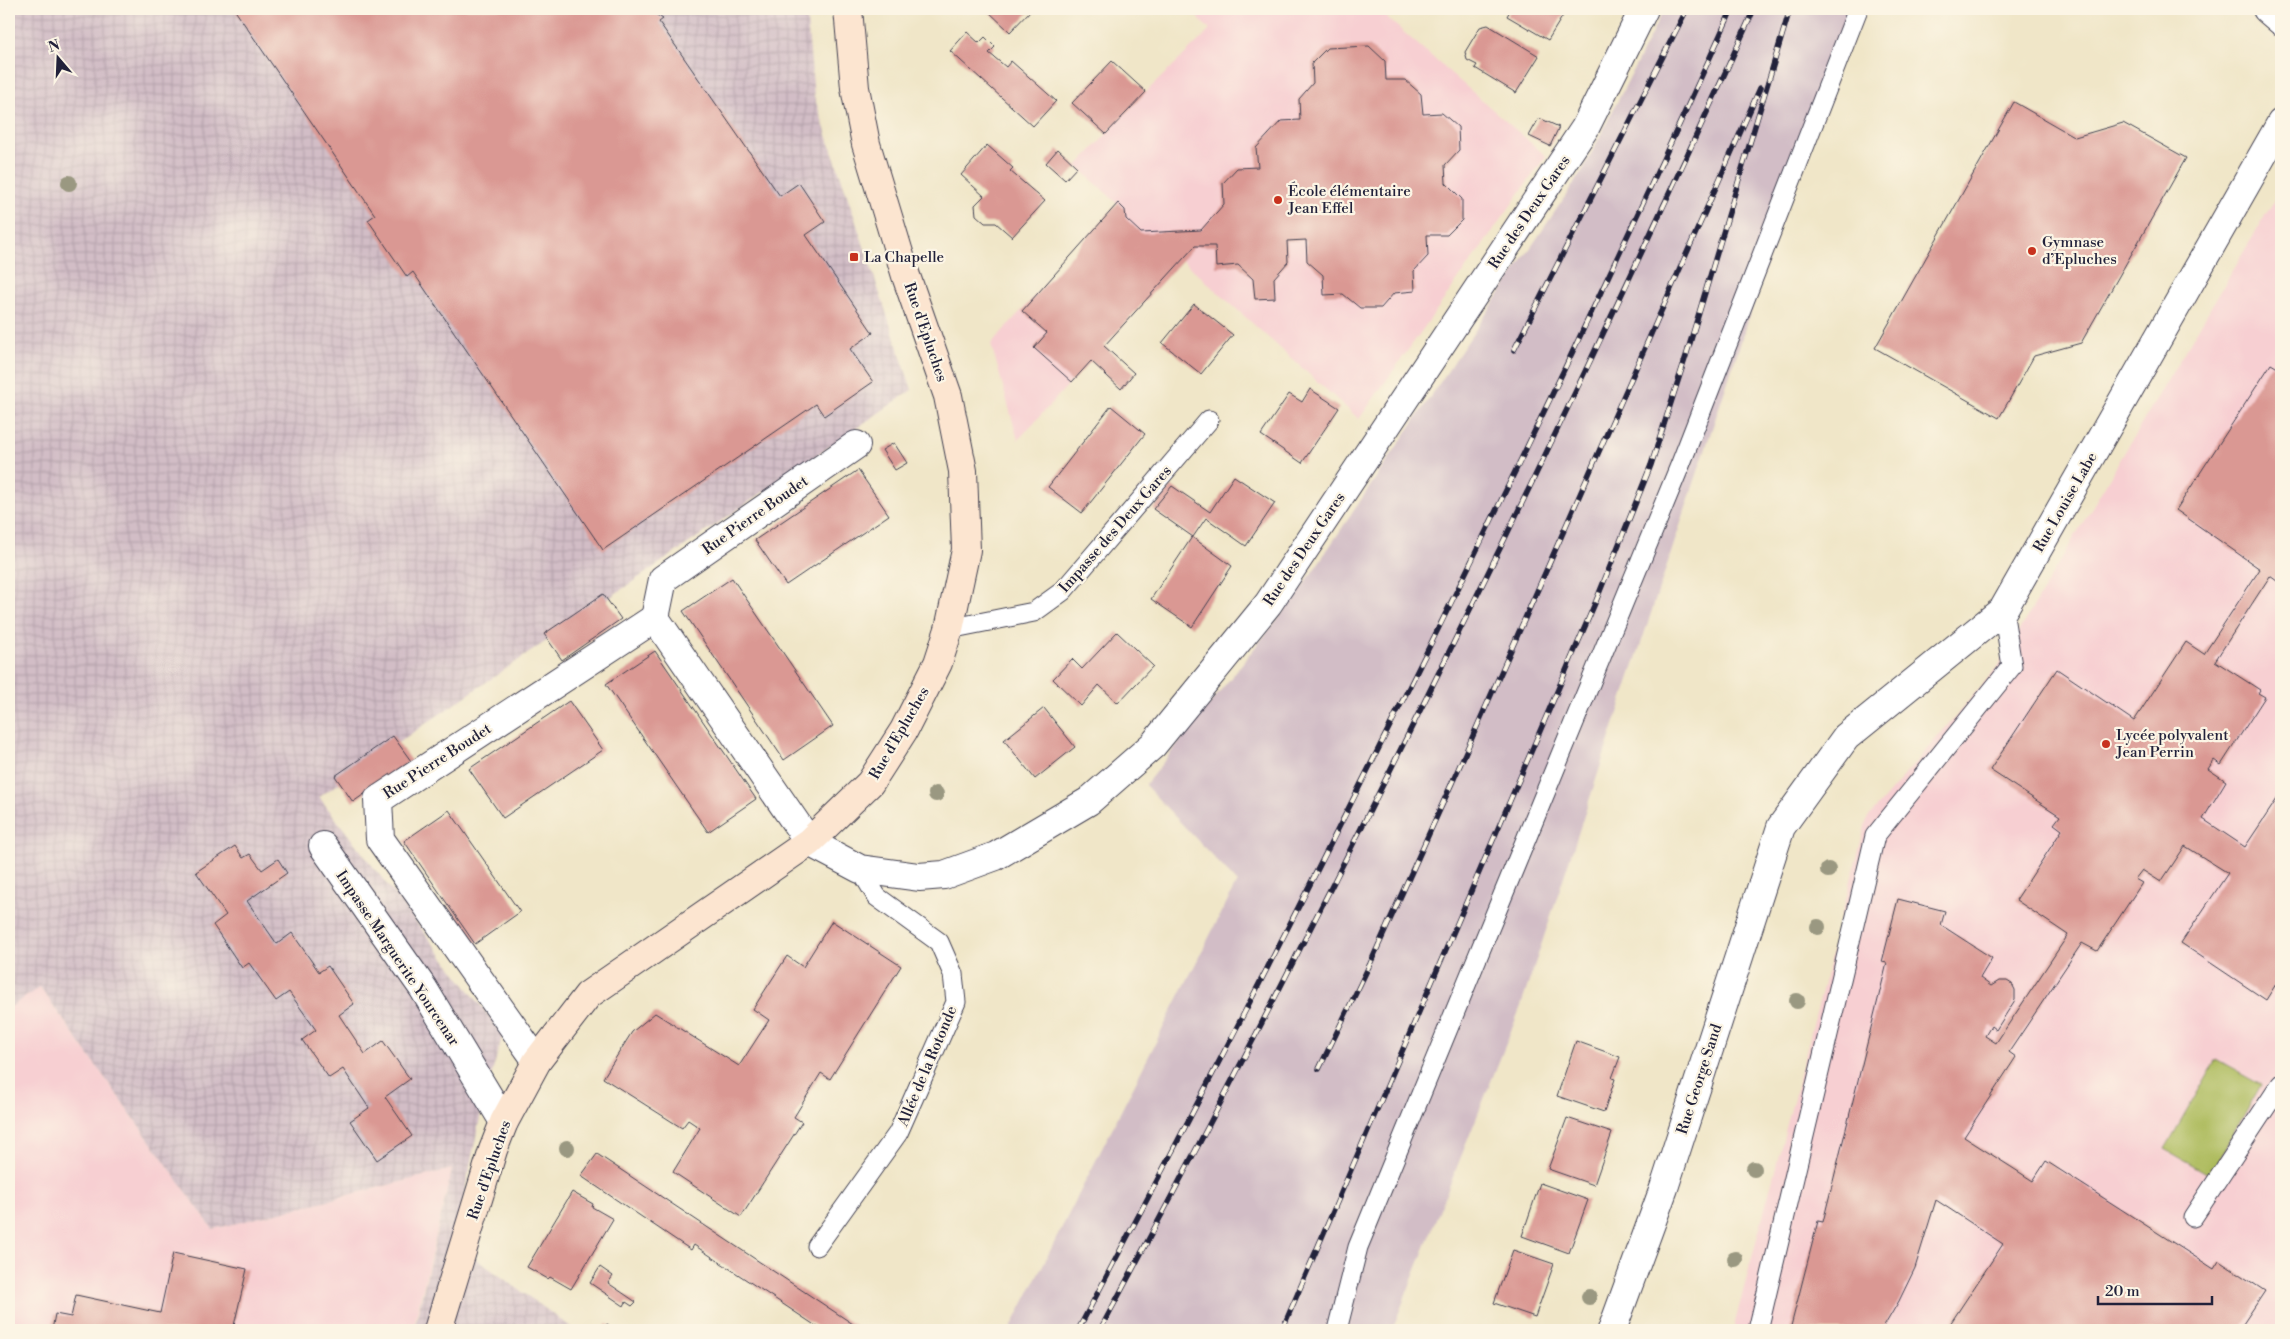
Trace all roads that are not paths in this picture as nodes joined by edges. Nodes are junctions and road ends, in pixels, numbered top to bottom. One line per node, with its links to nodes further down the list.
1 (848, 9): 11 (street, Rue d'Epluches)
2 (1644, 9): 15 (street, Rue des Deux Gares)
3 (1858, 9): 22 (lane)
4 (2267, 9): 5 (street)
5 (2281, 21)
6 (2281, 123): 9 (street, Rue Louise Labe)
7 (1209, 420): 11 (lane, Impasse des Deux Gares)
8 (856, 445): 10 (street, Rue Pierre Boudet)
9 (2003, 610): 12 (street, Rue Louise Labe); 24 (lane)
10 (655, 618): 13 (street); 16 (street, Rue Pierre Boudet)
11 (949, 630): 13 (street, Rue d'Epluches)
12 (1781, 826): 23 (street, Rue George Sand)
13 (809, 842): 15 (street, Rue des Deux Gares); 16 (street, Rue d'Epluches)
14 (323, 846): 18 (street, Impasse Marguerite Yourcenar)
15 (860, 869): 20 (lane, Allée de la Rotonde)
16 (537, 1061): 18 (street, Rue d'Epluches)
17 (2281, 1084): 19 (lane)
18 (504, 1122): 21 (street, Rue d'Epluches)
19 (2193, 1217)
20 (817, 1246)
21 (438, 1330)
22 (1337, 1330)
23 (1612, 1330)
24 (1758, 1330)

